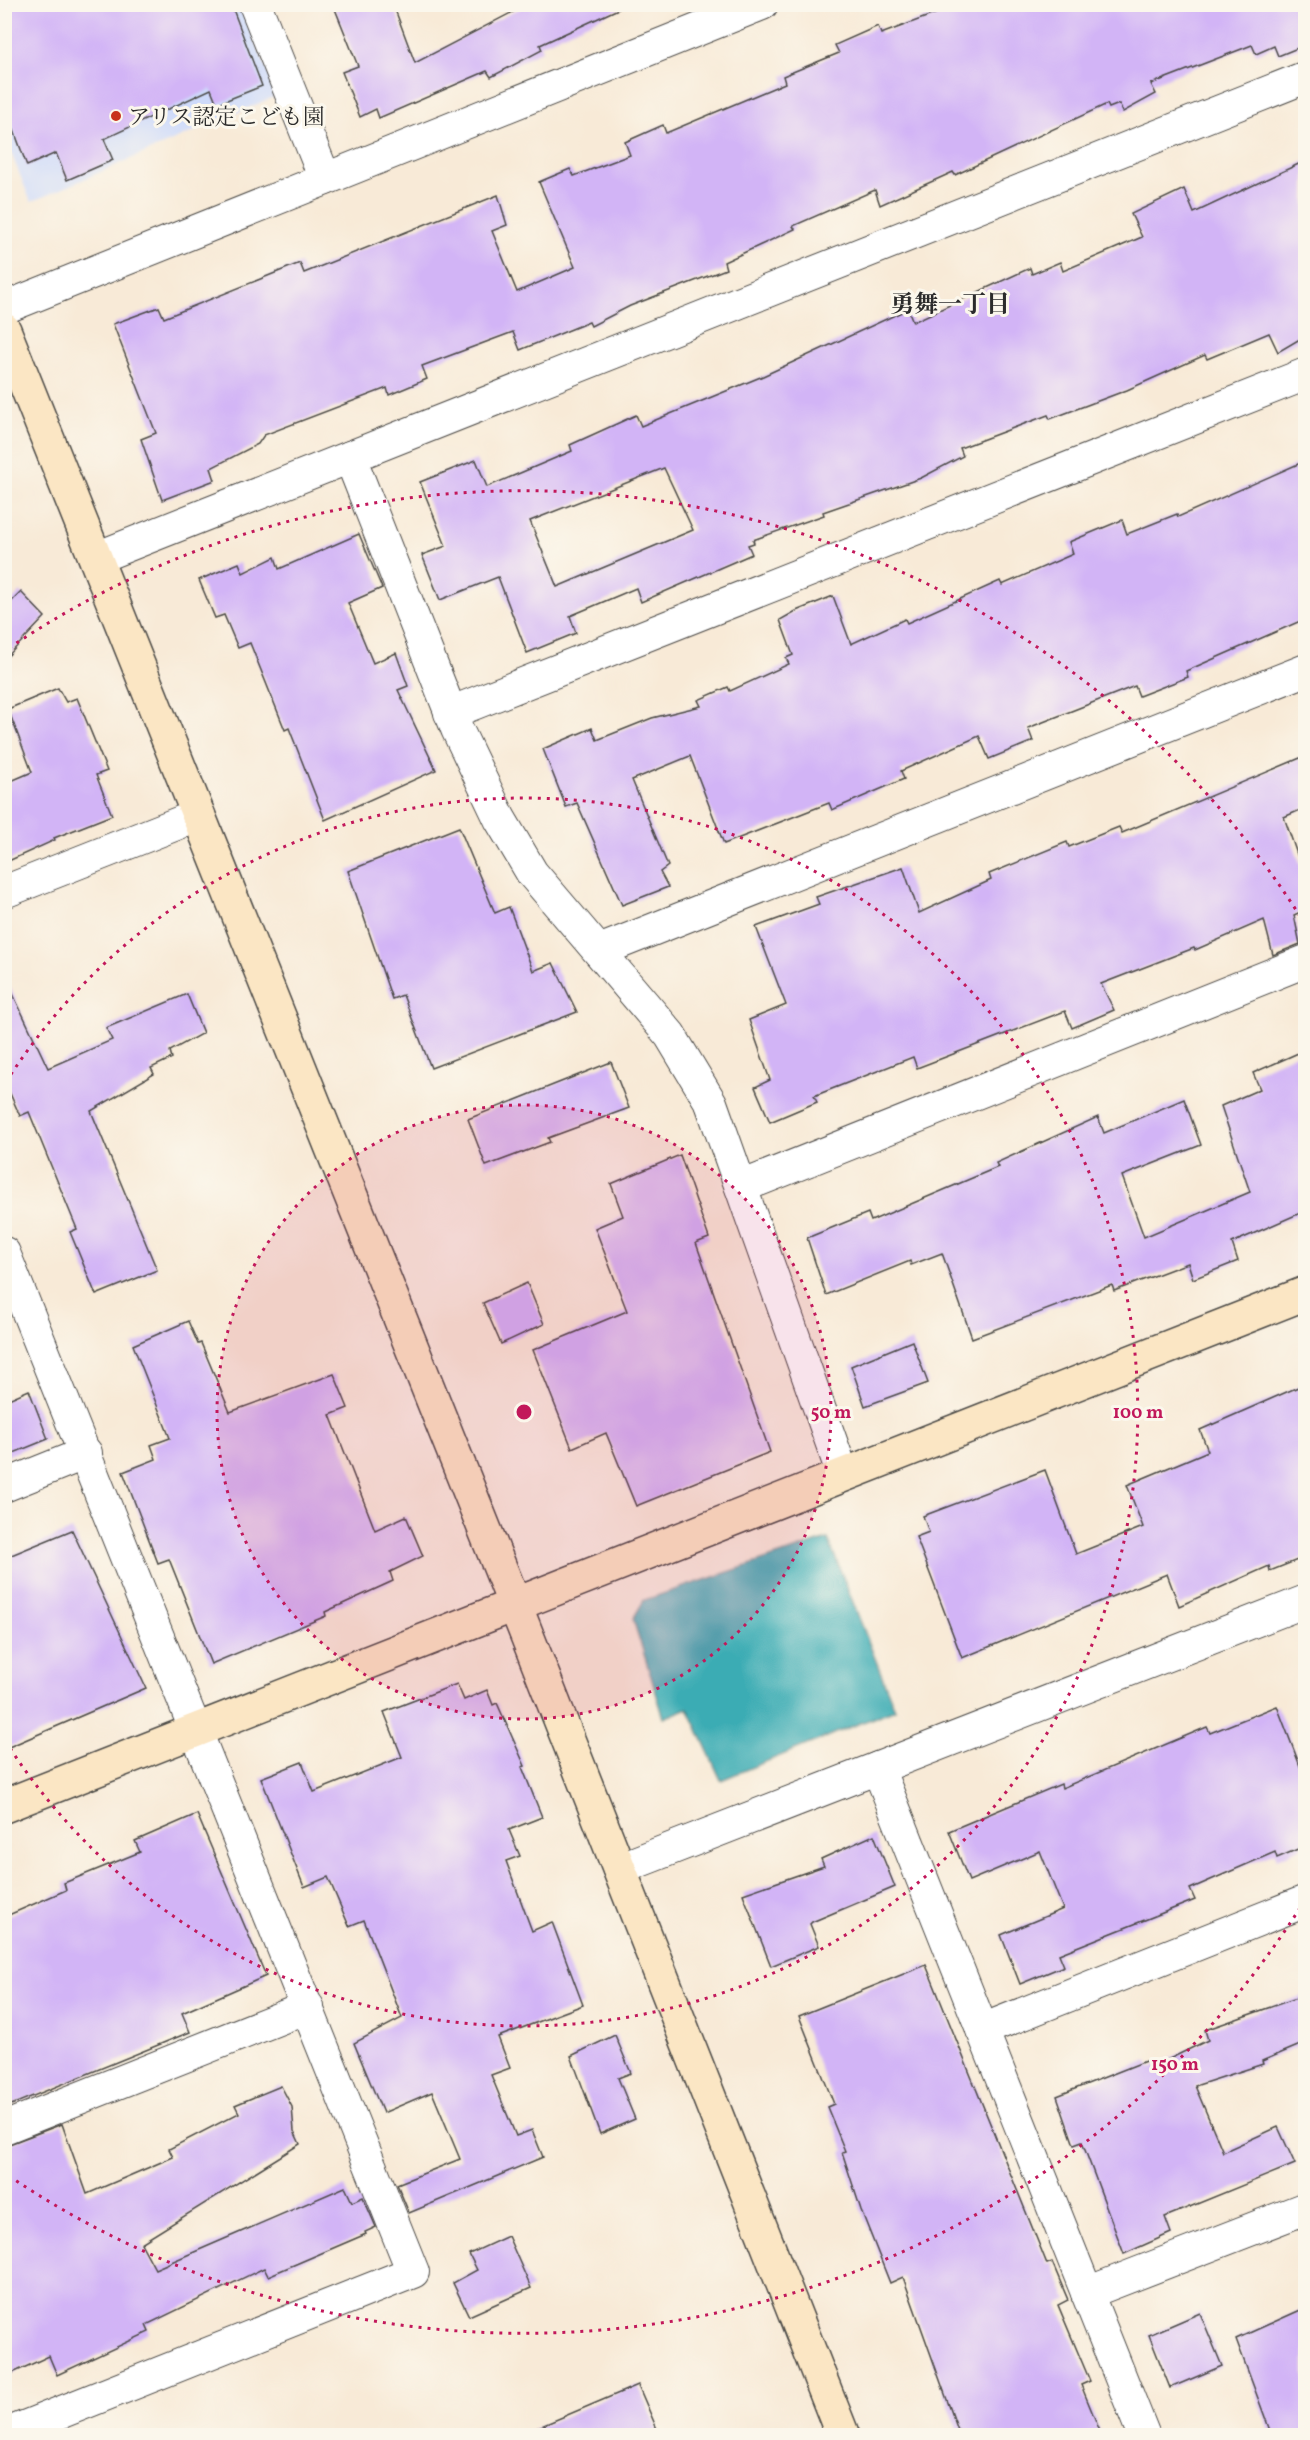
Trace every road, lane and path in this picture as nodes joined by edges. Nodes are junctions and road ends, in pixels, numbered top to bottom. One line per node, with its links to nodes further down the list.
1 (255, 4): 4 (street)
2 (762, 4): 4 (street)
3 (1305, 77): 8 (street)
4 (326, 179): 5 (street)
5 (4, 308)
6 (4, 330): 9 (street)
7 (1305, 374): 11 (street)
8 (350, 457): 9 (street); 11 (street)
9 (96, 558): 12 (street)
10 (1305, 670): 14 (street)
11 (450, 713): 14 (street)
12 (199, 815): 13 (street); 23 (street)
13 (4, 892)
14 (599, 951): 16 (street)
15 (1305, 961): 16 (street)
16 (741, 1187): 20 (street)
17 (4, 1252): 19 (street)
18 (1305, 1293): 20 (street)
19 (86, 1453): 21 (street); 24 (street)
20 (843, 1475): 23 (street)
21 (4, 1486)
22 (1305, 1602): 25 (street)
23 (515, 1605): 24 (street); 27 (street)
24 (197, 1730): 26 (street); 29 (street)
25 (878, 1768): 27 (street); 30 (street)
26 (4, 1806)
27 (619, 1869): 35 (street)
28 (1305, 1901): 30 (street)
29 (308, 2007): 31 (street); 34 (street)
30 (982, 2030): 33 (street)
31 (4, 2128)
32 (1305, 2208): 33 (street)
33 (1087, 2292): 36 (street)
34 (4, 2435)
35 (843, 2436)
36 (1144, 2436)

